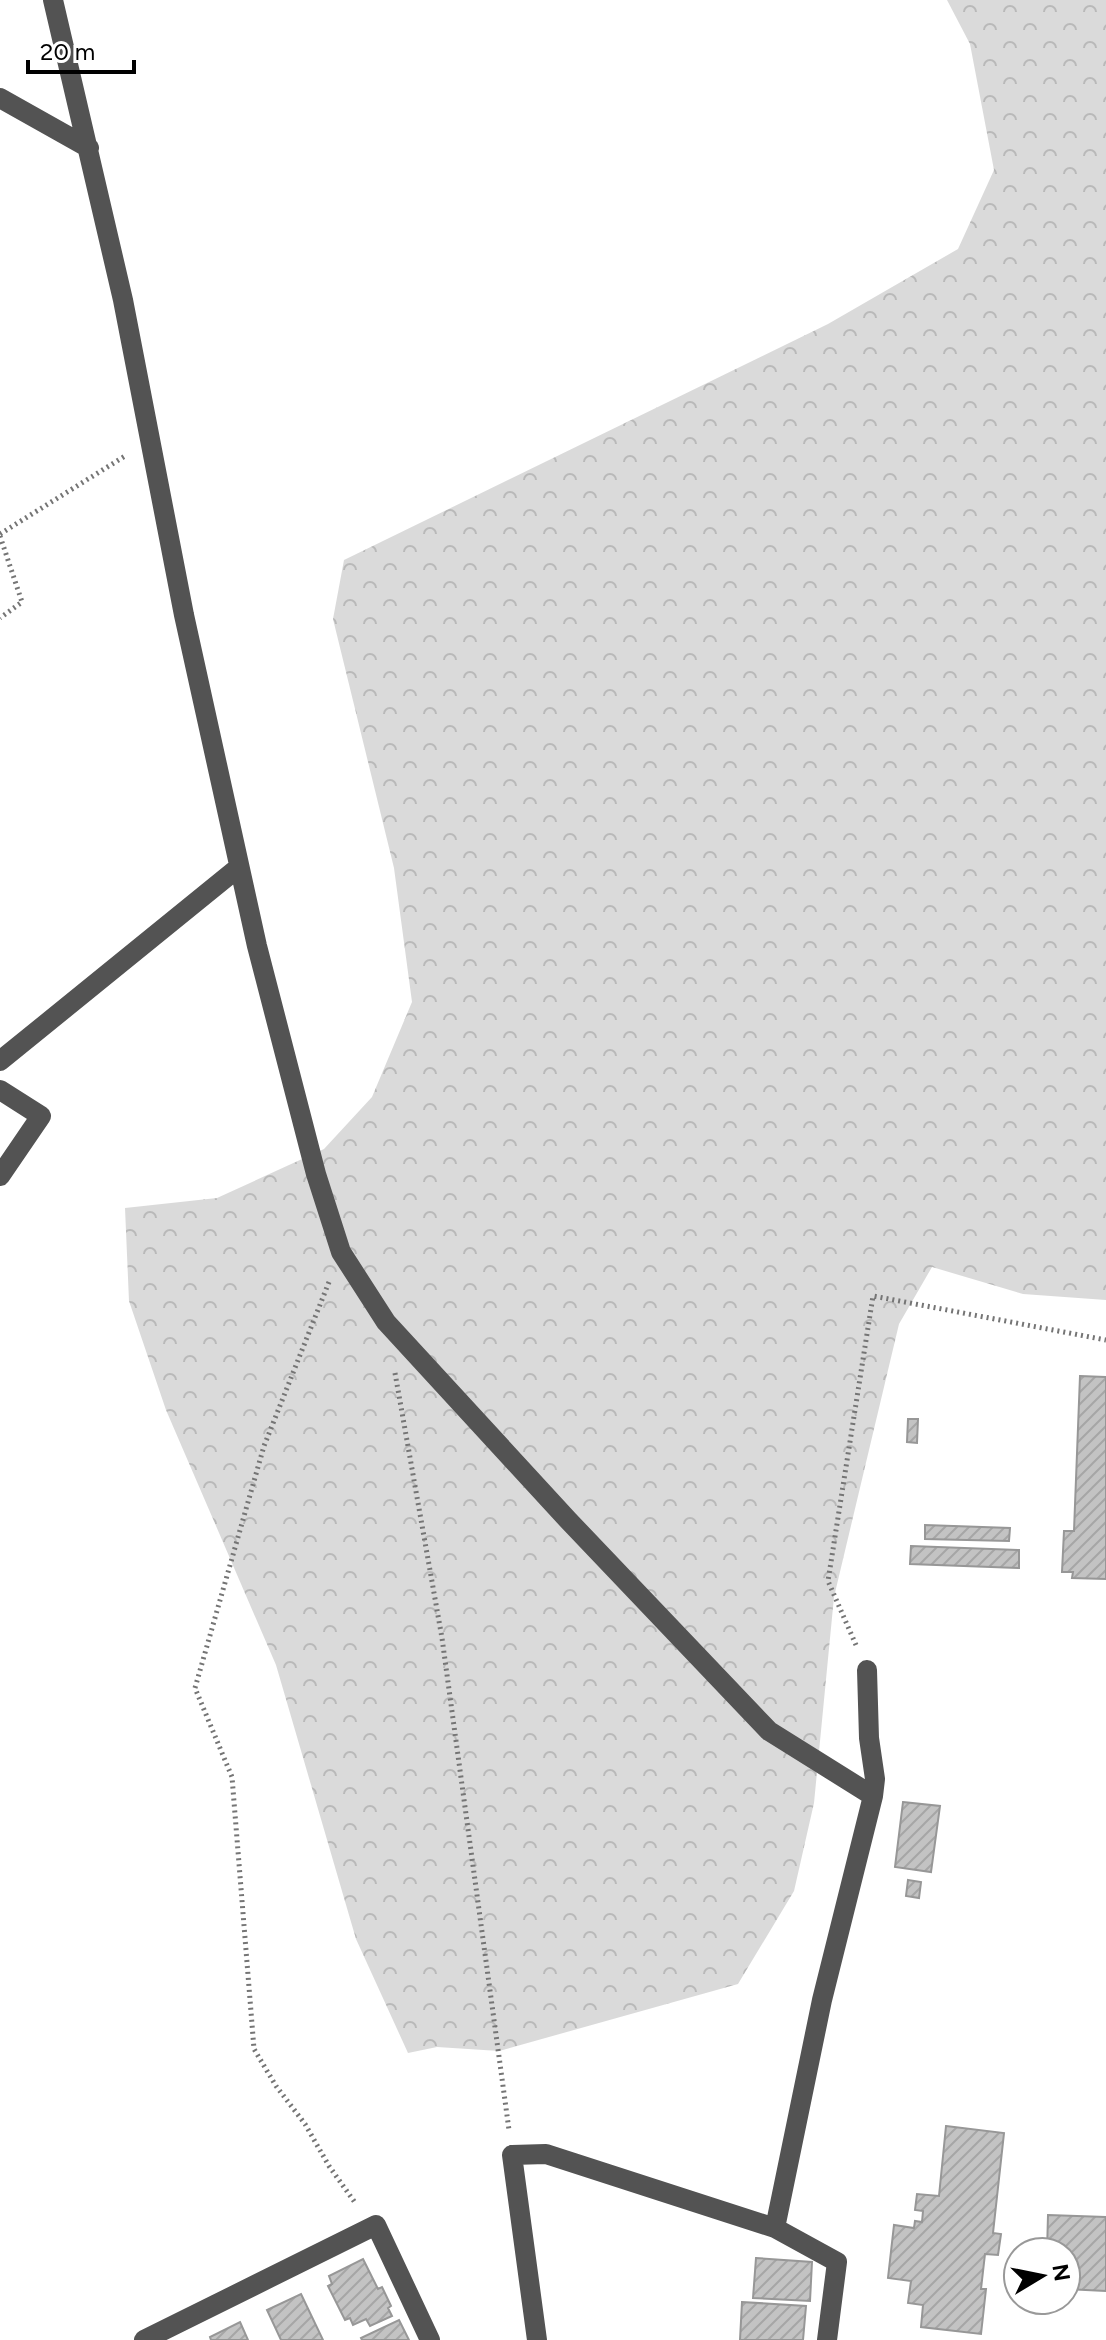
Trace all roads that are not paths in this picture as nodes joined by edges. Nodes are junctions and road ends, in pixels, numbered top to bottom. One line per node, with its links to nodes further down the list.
1 (53, 0): 3 (street)
2 (0, 98): 3 (street)
3 (89, 148): 4 (street)
4 (239, 867): 5 (street); 9 (street)
5 (0, 1061)
6 (0, 1090): 7 (street)
7 (0, 1176)
8 (867, 1670): 9 (street)
9 (873, 1796): 10 (street)
10 (775, 2228): 13 (street); 14 (street)
11 (144, 2340): 12 (street)
12 (430, 2340)
13 (537, 2340)
14 (827, 2340)

